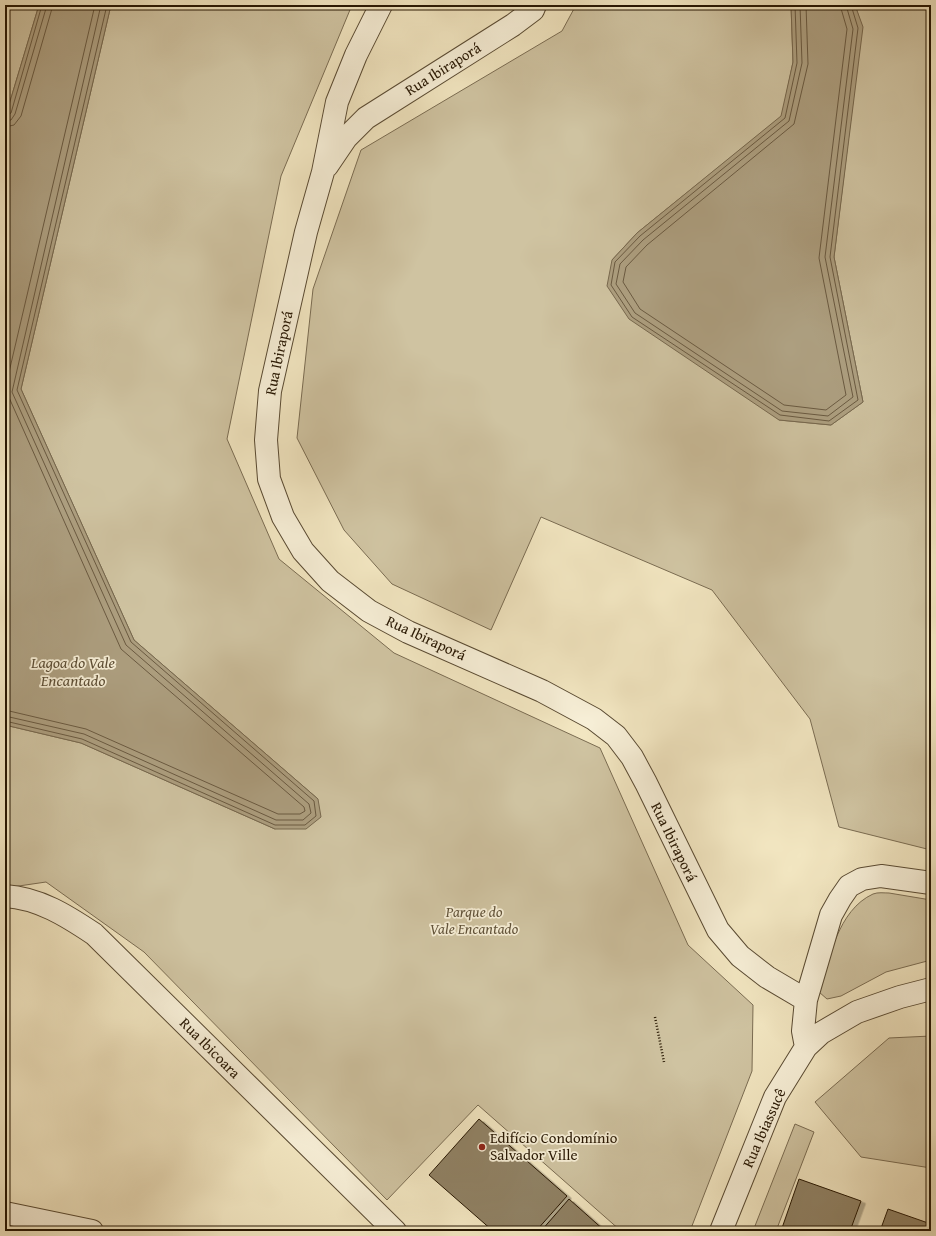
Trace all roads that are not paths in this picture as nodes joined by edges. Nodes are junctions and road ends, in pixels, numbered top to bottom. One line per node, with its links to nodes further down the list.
1 (381, 5): 3 (street, Rua Ibiraporá)
2 (535, 5): 3 (street, Rua Ibiraporá)
3 (323, 172): 7 (street, Rua Ibiraporá)
4 (931, 883): 7 (street)
5 (5, 896): 10 (street, Rua Ibicoara)
6 (931, 989): 8 (street, Rua Ibiassucê)
7 (806, 1000): 8 (street)
8 (806, 1048): 12 (street, Rua Ibiassucê)
9 (5, 1213): 11 (street)
10 (387, 1227)
11 (92, 1231)
12 (722, 1231)

